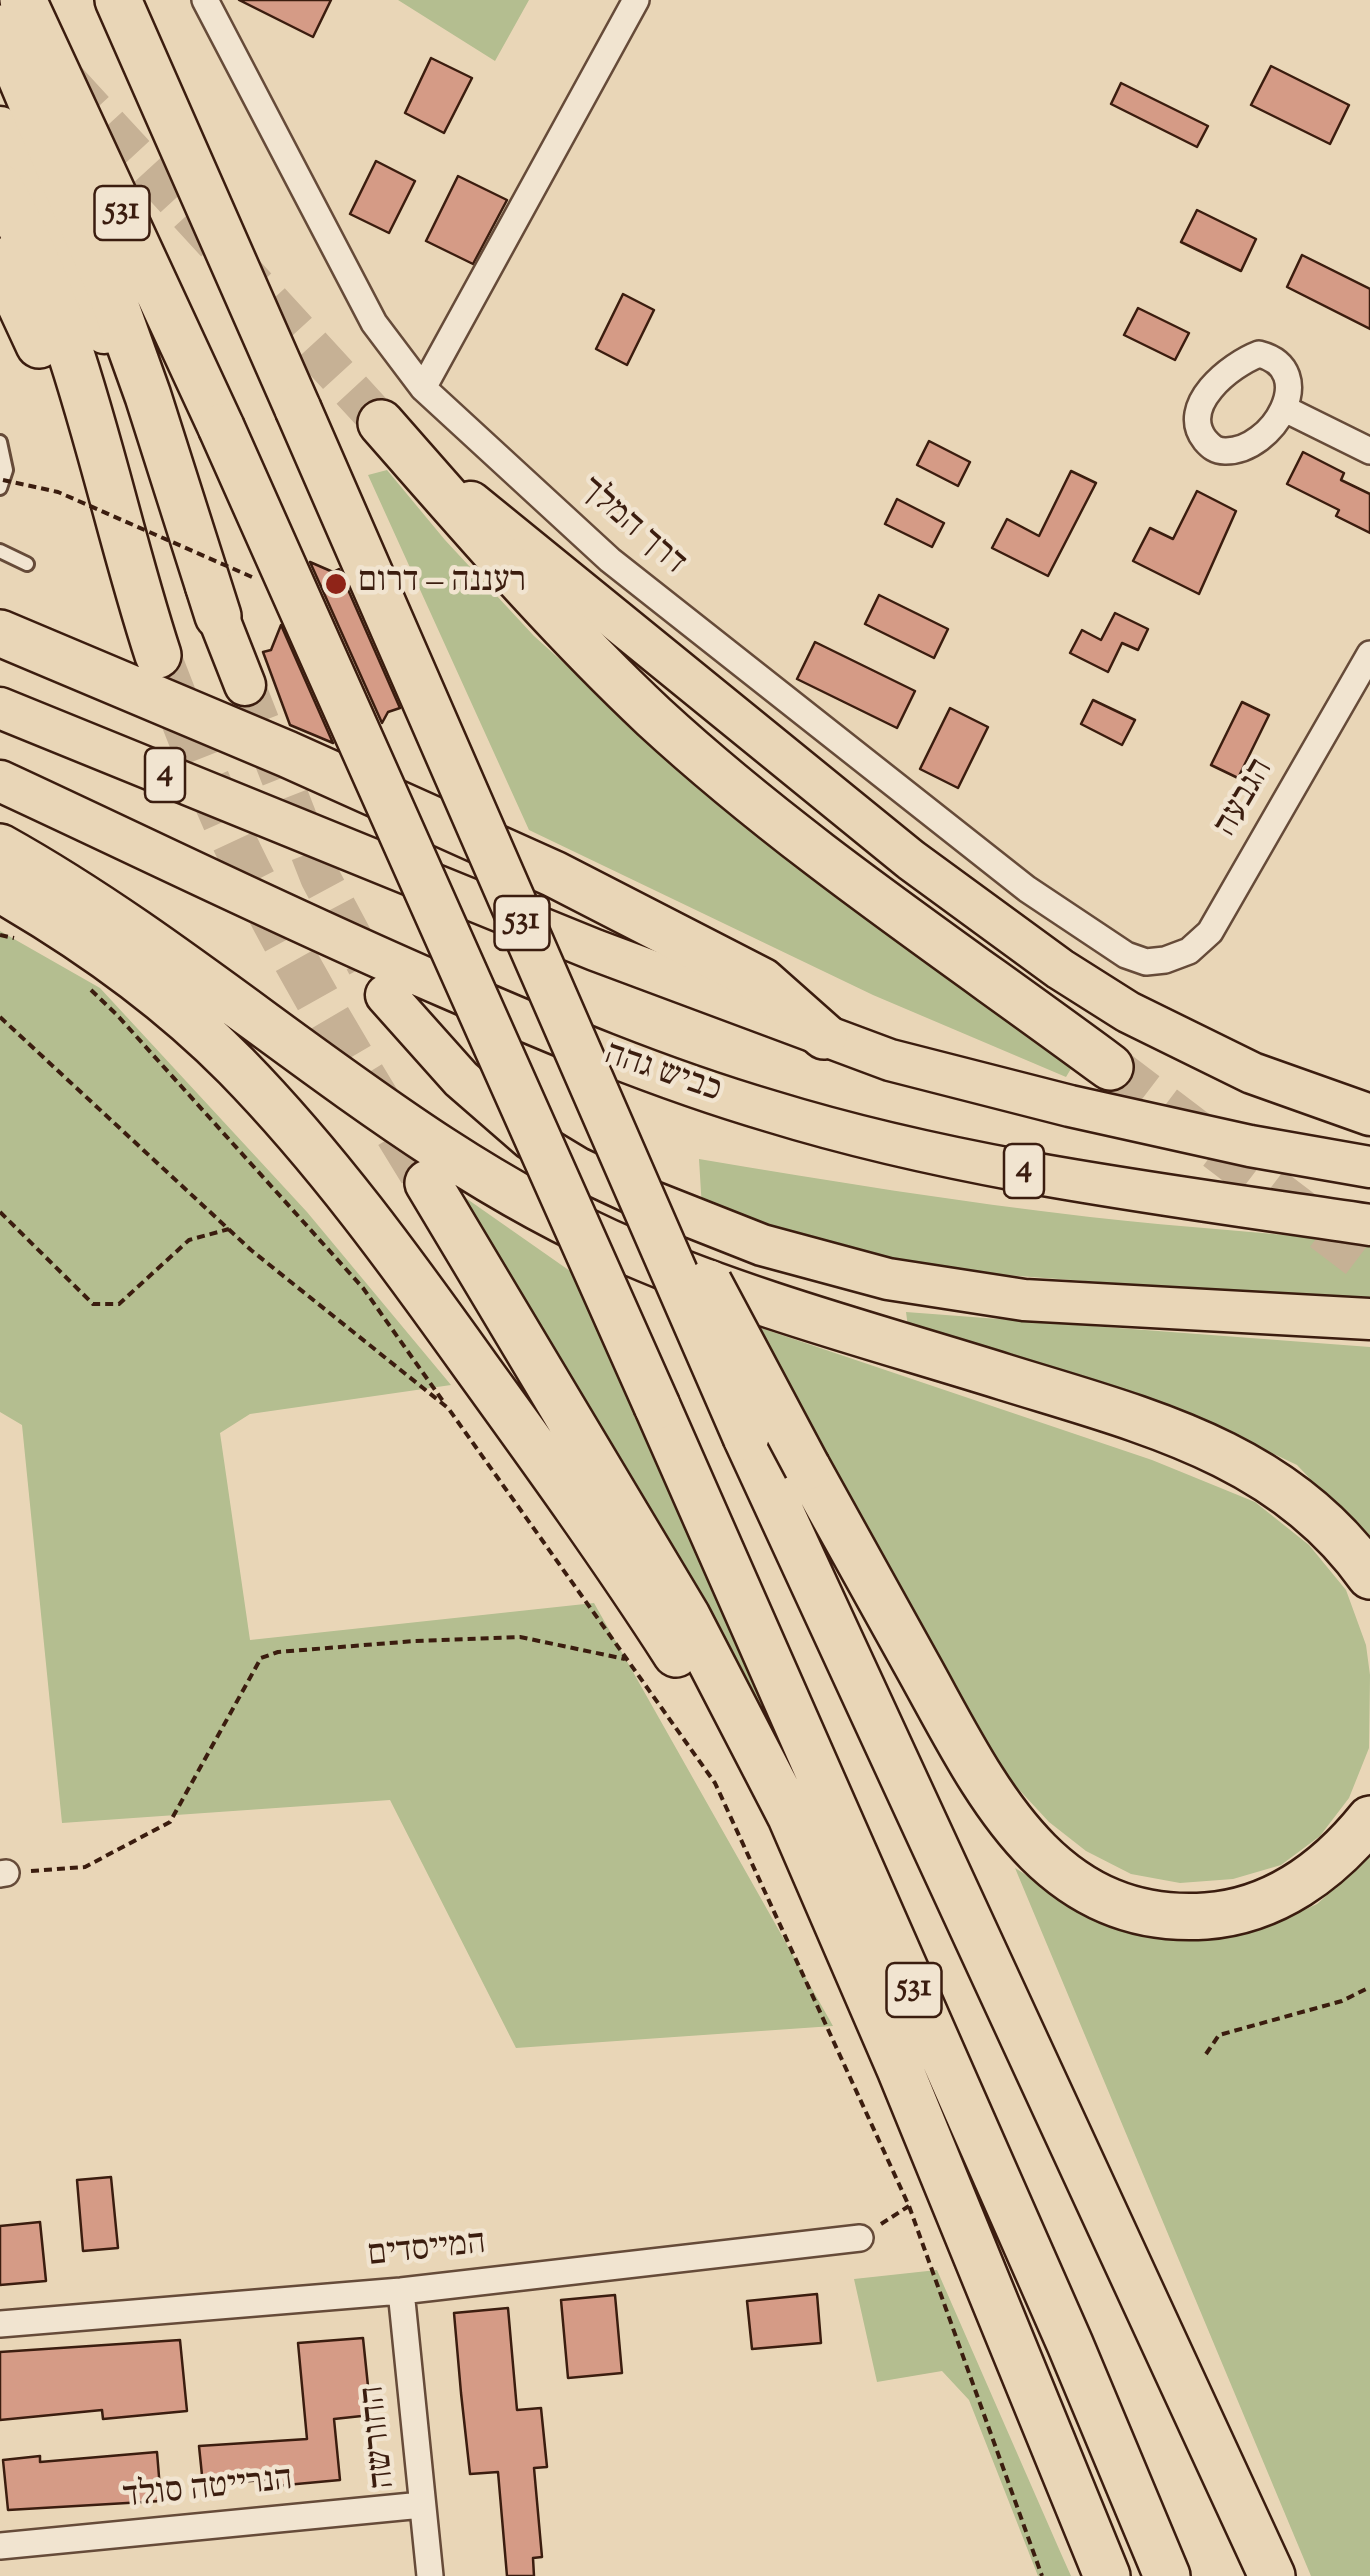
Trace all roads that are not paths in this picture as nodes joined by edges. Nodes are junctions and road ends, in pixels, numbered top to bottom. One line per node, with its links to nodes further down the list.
1 (23, 0): 45 (highway, 531, bridge)
2 (118, 0): 25 (highway, 531, bridge)
3 (205, 0): 9 (street, דרך המלך)
4 (636, 0): 9 (street)
5 (0, 28): 17 (highway)
6 (0, 127): 17 (highway)
7 (0, 187): 8 (highway)
8 (0, 261)
9 (423, 388): 26 (street, דרך המלך)
10 (1285, 409): 13 (street)
11 (379, 420): 29 (highway); 30 (highway)
12 (0, 442): 14 (lane)
13 (1370, 452)
14 (2, 484)
15 (0, 551): 16 (lane)
16 (27, 564)
17 (218, 616): 20 (highway)
18 (0, 633): 28 (highway)
19 (1370, 654): 26 (street, הגבעה)
20 (245, 685)
21 (0, 708): 28 (highway, 4)
22 (0, 782): 33 (highway, כביש גהה / 4)
23 (0, 848): 35 (highway)
24 (0, 890): 37 (highway)
25 (526, 930): 36 (highway, bridge); 46 (highway, 531, bridge)
26 (1165, 960)
27 (386, 995): 34 (highway)
28 (824, 1036): 31 (highway, 4)
29 (1110, 1066)
30 (1370, 1115)
31 (1370, 1167)
32 (428, 1183): 37 (highway)
33 (1370, 1224)
34 (1370, 1319)
35 (1370, 1576)
36 (1370, 1819)
37 (900, 2069): 44 (highway)
38 (860, 2238): 39 (street, המייסדים)
39 (401, 2291): 40 (street, המייסדים); 41 (street, החורשה)
40 (0, 2324)
41 (422, 2505): 42 (street, הנרייטה סולד); 43 (street, החורשה)
42 (0, 2546)
43 (430, 2576)
44 (1107, 2576)
45 (1166, 2576)
46 (1272, 2576)

